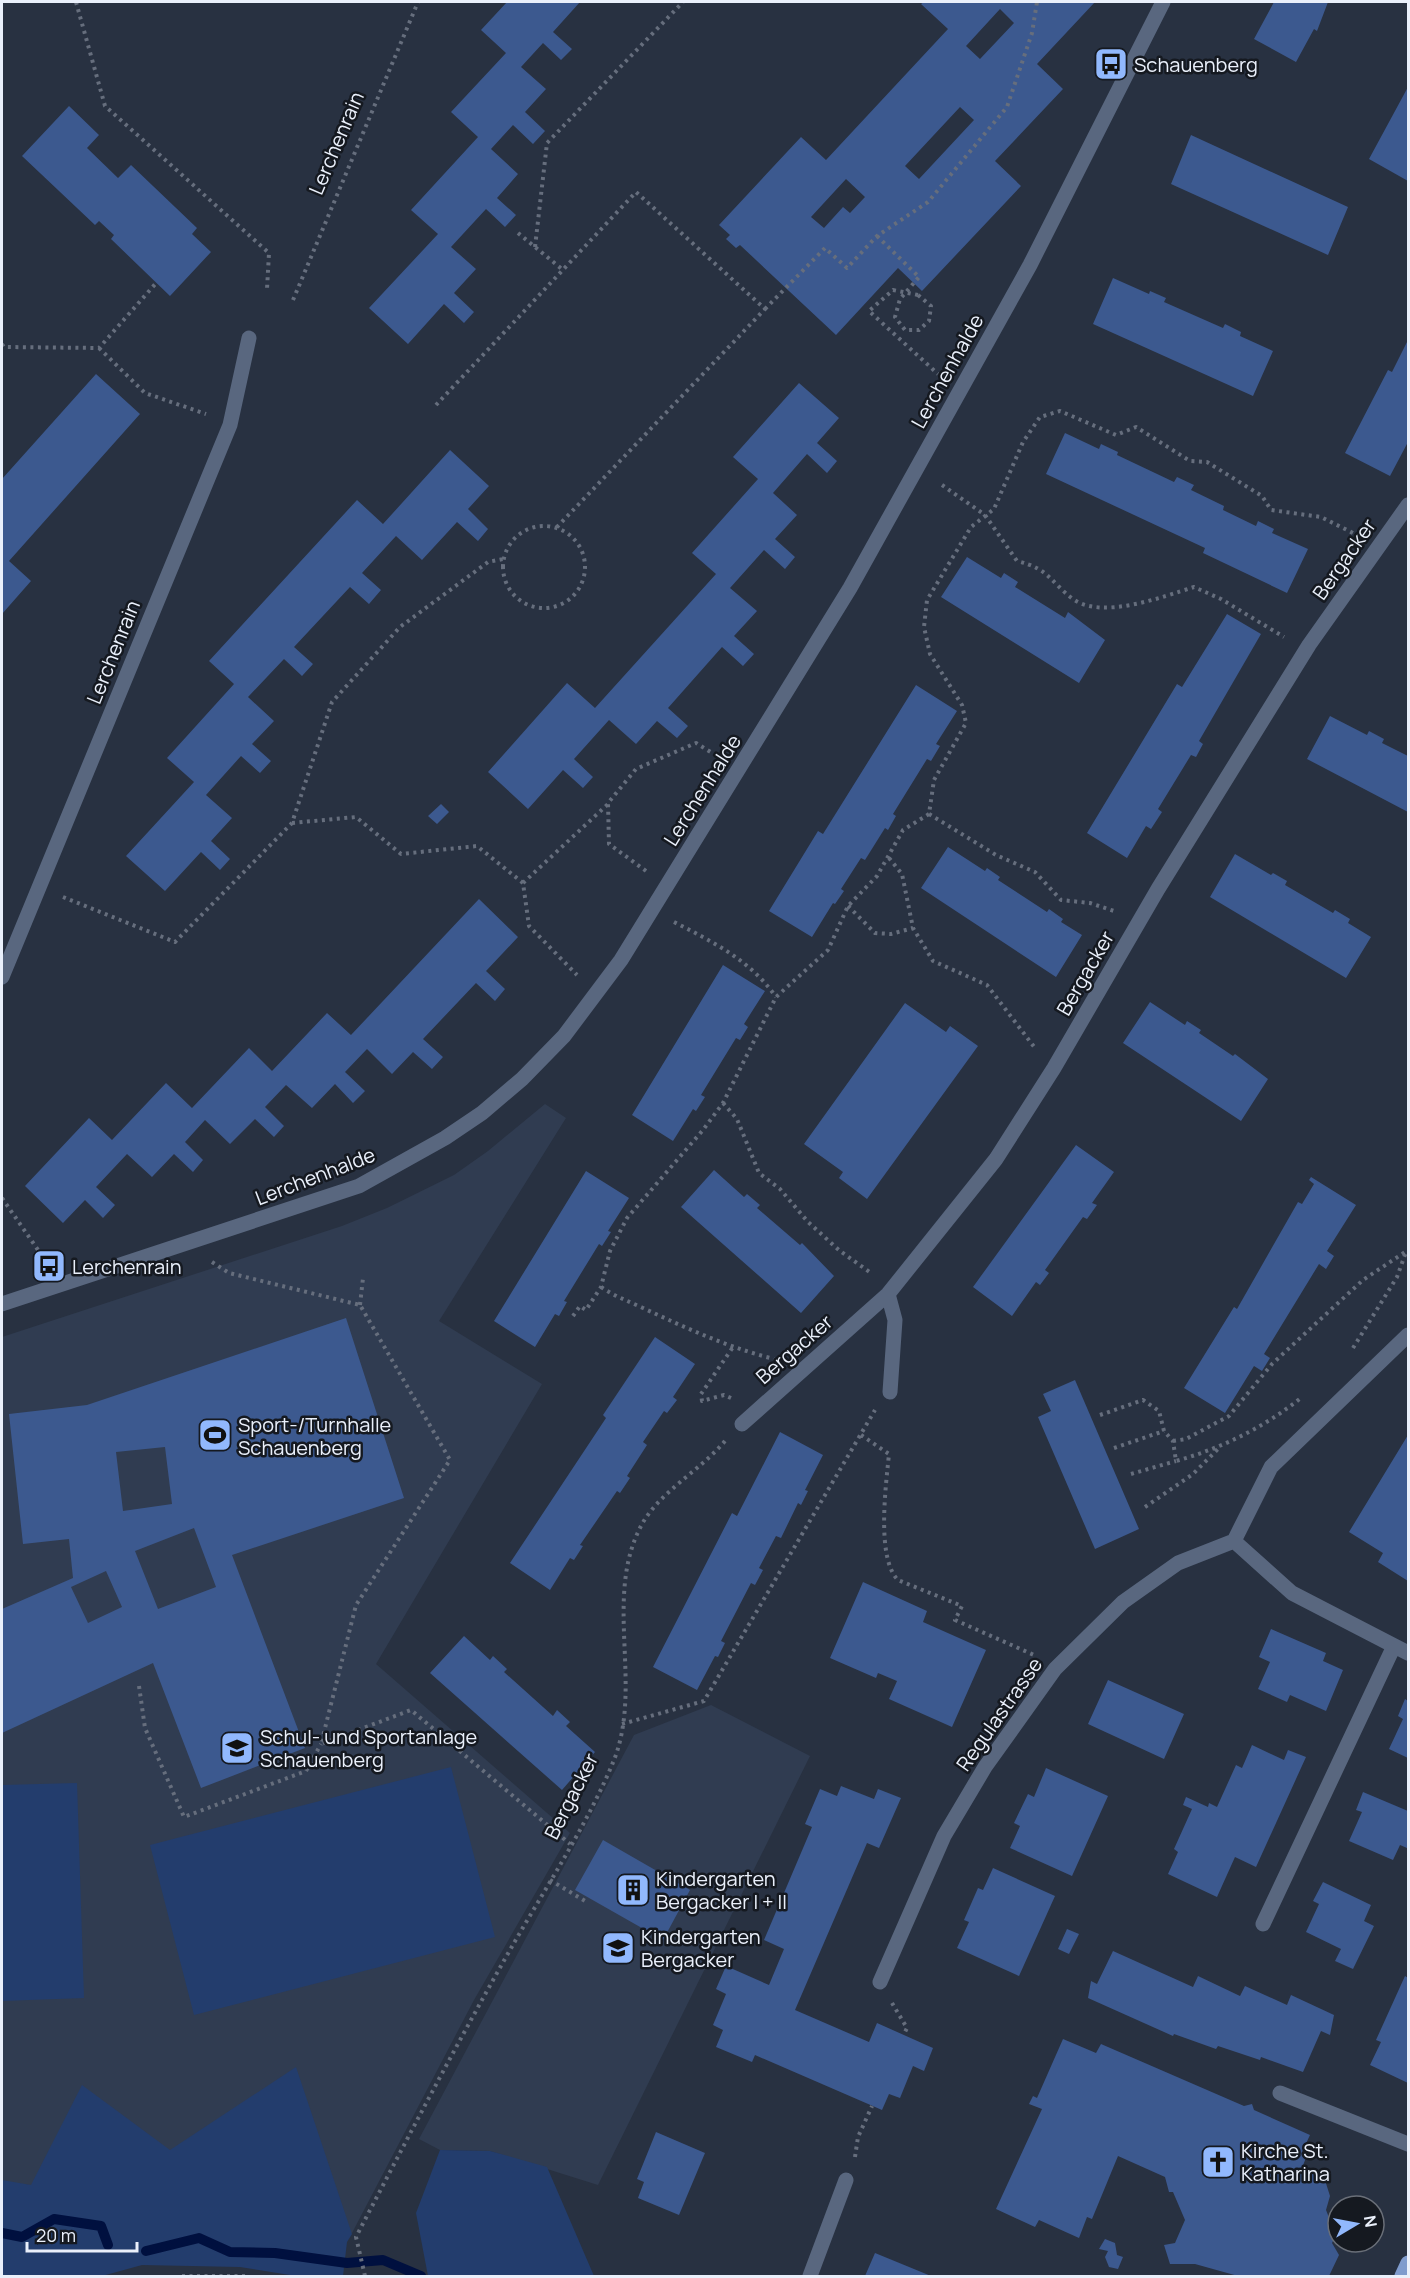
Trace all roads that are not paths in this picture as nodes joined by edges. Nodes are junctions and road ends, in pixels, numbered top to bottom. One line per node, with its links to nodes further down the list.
1 (1163, 2): 6 (street, Lerchenhalde)
2 (249, 338): 4 (street, Lerchenrain)
3 (1408, 505): 5 (street, Bergacker)
4 (2, 977)
5 (888, 1294): 8 (street); 9 (street, Bergacker)
6 (2, 1304)
7 (1408, 1335): 10 (street)
8 (890, 1392)
9 (742, 1424)
10 (1234, 1541): 11 (street); 14 (street, Regulastrasse)
11 (1394, 1646): 12 (street); 13 (street)
12 (1408, 1653)
13 (1263, 1924)
14 (880, 1982)
15 (1280, 2093): 16 (street)
16 (1408, 2144)
17 (846, 2180): 19 (street)
18 (1408, 2263): 20 (main road)
19 (810, 2277)
20 (1402, 2277)

